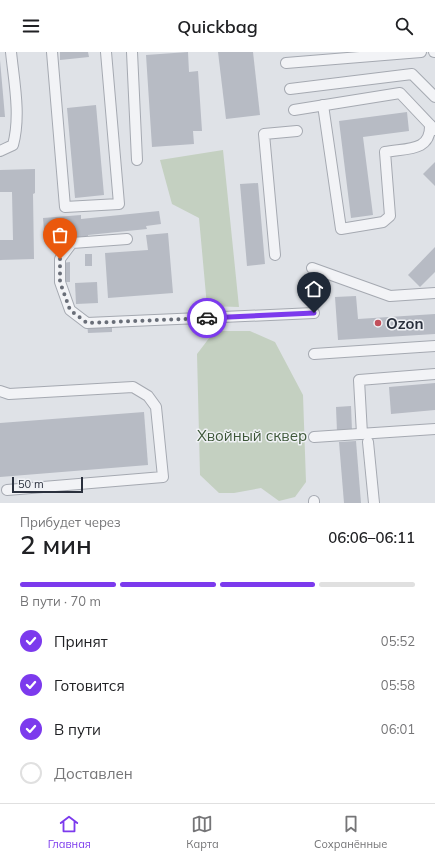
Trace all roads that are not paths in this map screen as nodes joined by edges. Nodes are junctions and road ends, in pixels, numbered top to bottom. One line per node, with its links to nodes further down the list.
1 (11, 52): 13 (lane)
2 (52, 52): 3 (lane)
3 (106, 52)
4 (132, 52): 14 (lane)
5 (421, 52): 6 (lane)
6 (286, 63)
7 (290, 89): 8 (lane)
8 (435, 97)
9 (323, 105): 10 (lane); 11 (lane); 11 (lane)
10 (294, 110)
11 (433, 127)
12 (297, 131): 16 (lane)
13 (0, 151)
14 (137, 160)
15 (127, 239): 19 (lane)
16 (275, 255)
17 (312, 268): 18 (lane)
18 (435, 293)
19 (314, 313)
20 (435, 346): 21 (lane)
21 (314, 354)
22 (435, 374): 25 (lane)
23 (0, 391): 28 (lane)
24 (435, 429): 25 (lane)
25 (362, 434): 26 (lane)
26 (314, 437)
27 (368, 442): 29 (lane)
28 (7, 490)
29 (374, 503)

